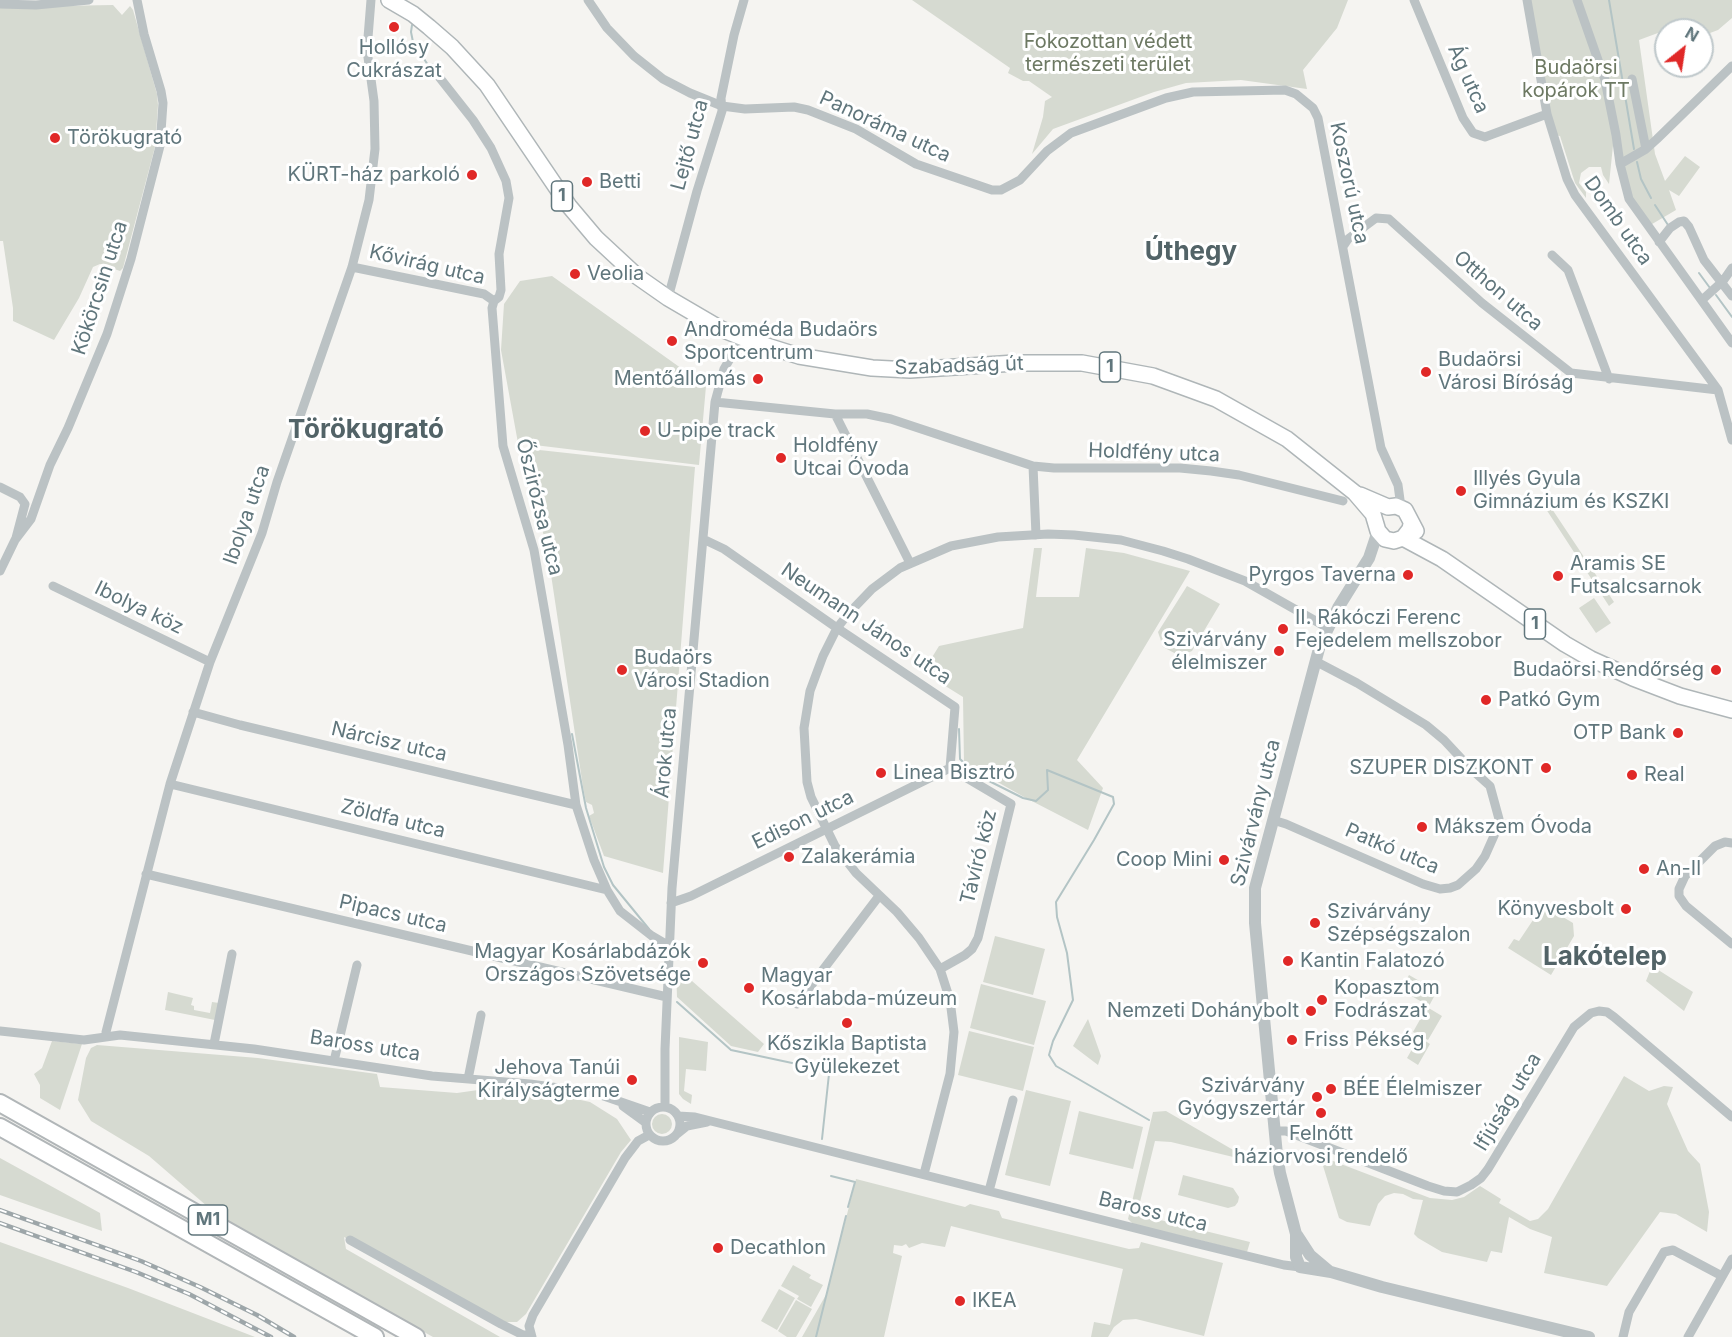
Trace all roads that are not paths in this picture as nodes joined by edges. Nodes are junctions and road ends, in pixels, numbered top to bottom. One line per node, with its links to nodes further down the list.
1 (89, 0): 10 (street)
2 (137, 0): 44 (street, Kökörcsin utca)
3 (371, 0): 22 (street, Ibolya utca)
4 (588, 0): 14 (street, Panoráma utca)
5 (744, 0): 14 (street, Lejtő utca)
6 (1414, 0): 15 (street, Ág utca)
7 (1527, 0): 15 (street, Domb utca)
8 (1577, 0): 18 (street)
9 (395, 2): 26 (main road, Szabadság út / 1)
10 (0, 4)
11 (1732, 66): 16 (street)
12 (432, 68): 28 (street, Őszirózsa utca)
13 (1632, 79): 16 (street)
14 (722, 106): 17 (street, Panoráma utca); 26 (street, Lejtő utca)
15 (1547, 114): 32 (street, Domb utca)
16 (1646, 149): 18 (street)
17 (1047, 151): 20 (street, Koszorú utca)
18 (1620, 164): 19 (street)
19 (1659, 242): 24 (street); 27 (street)
20 (1344, 245): 31 (street, Otthon utca); 39 (street, Koszorú utca)
21 (1552, 255): 31 (street)
22 (352, 267): 28 (street, Kővirág utca); 51 (street, Ibolya utca)
23 (1732, 268): 24 (street)
24 (1723, 281): 25 (street); 27 (street)
25 (1732, 296)
26 (668, 298): 29 (main road, Szabadság út / 1)
27 (1702, 300): 30 (street)
28 (494, 301): 57 (street, Őszirózsa utca)
29 (742, 338): 33 (street, Árok utca); 38 (main road, Szabadság út / 1)
30 (1732, 343)
31 (1609, 379): 32 (street, Otthon utca)
32 (1718, 390): 35 (street, Domb utca)
33 (715, 402): 34 (street, Holdfény utca); 43 (street, Árok utca)
34 (835, 414): 36 (street, Holdfény utca); 46 (street)
35 (1732, 438)
36 (1033, 466): 38 (street, Holdfény utca); 42 (street)
37 (0, 487): 44 (street)
38 (1349, 497): 39 (main road, Szabadság út / 1); 41 (main road, Szabadság út / 1)
39 (1394, 507): 40 (main road, Szabadság út / 1); 41 (main road)
40 (1411, 524): 41 (main road); 45 (main road, Szabadság út / 1)
41 (1387, 533): 45 (main road, Szabadság út / 1); 50 (street, Szivárvány utca)
42 (1036, 535): 46 (street); 50 (street)
43 (704, 539): 49 (street, Neumann János utca); 64 (street, Árok utca)
44 (15, 540): 47 (street, Kökörcsin utca)
45 (1442, 559): 53 (main road, Szabadság út / 1)
46 (910, 563): 49 (street)
47 (0, 571)
48 (53, 586): 51 (street, Ibolya köz)
49 (837, 628): 55 (street, Neumann János utca); 59 (street)
50 (1328, 628): 52 (street, Szivárvány utca)
51 (210, 662): 54 (street, Ibolya utca)
52 (1315, 662): 58 (street, Szivárvány utca); 58 (street, Patkó utca)
53 (1732, 710)
54 (193, 712): 56 (street, Ibolya utca); 57 (street, Nárcisz utca)
55 (950, 768): 59 (street, Edison utca); 69 (street, Távíró köz)
56 (170, 784): 61 (street, Ibolya utca); 62 (street, Zöldfa utca)
57 (576, 805): 62 (street, Őszirózsa utca)
58 (1273, 820): 88 (street, Szivárvány utca)
59 (825, 828): 63 (street); 64 (street, Edison utca)
60 (1732, 843): 65 (street)
61 (146, 874): 70 (street, Pipacs utca); 74 (street, Ibolya utca)
62 (607, 890): 66 (street, Őszirózsa utca)
63 (879, 896): 69 (street); 71 (street)
64 (671, 903): 66 (street, Árok utca)
65 (1732, 944)
66 (669, 946): 70 (street, Árok utca)
67 (231, 954): 75 (street)
68 (357, 964): 76 (street)
69 (940, 969): 91 (street)
70 (667, 997): 81 (street, Árok utca)
71 (797, 1004)
72 (481, 1015): 77 (street)
73 (0, 1031): 74 (street, Baross utca)
74 (106, 1036): 75 (street, Baross utca)
75 (214, 1044): 76 (street, Baross utca)
76 (334, 1061): 77 (street, Baross utca)
77 (468, 1079): 79 (street, Baross utca)
78 (1013, 1100): 92 (street)
79 (616, 1101): 82 (street, Baross utca); 85 (street, Baross utca)
80 (0, 1102): 101 (highway, M1)
81 (665, 1107): 82 (street); 83 (street)
82 (650, 1112): 85 (street)
83 (678, 1116): 86 (street, Baross utca); 90 (street)
84 (1732, 1117): 88 (street, Ifjúság utca)
85 (645, 1122): 89 (street)
86 (707, 1122): 90 (street); 91 (street, Baross utca)
87 (0, 1126): 100 (highway, M1)
88 (1275, 1131): 93 (street, Szivárvány utca)
89 (649, 1135): 90 (street); 99 (street)
90 (676, 1135)
91 (924, 1174): 92 (street, Baross utca)
92 (989, 1191): 96 (street, Baross utca)
93 (1296, 1234): 96 (street, Szivárvány utca); 97 (street, Szivárvány utca)
94 (350, 1240): 99 (street)
95 (1732, 1259): 98 (street)
96 (1300, 1267): 97 (street, Baross utca)
97 (1331, 1272): 102 (street, Baross utca)
98 (1722, 1276): 103 (street); 104 (street)
99 (532, 1336)
100 (375, 1337)
101 (416, 1337)
102 (1589, 1337)
103 (1623, 1337)
104 (1688, 1337)

